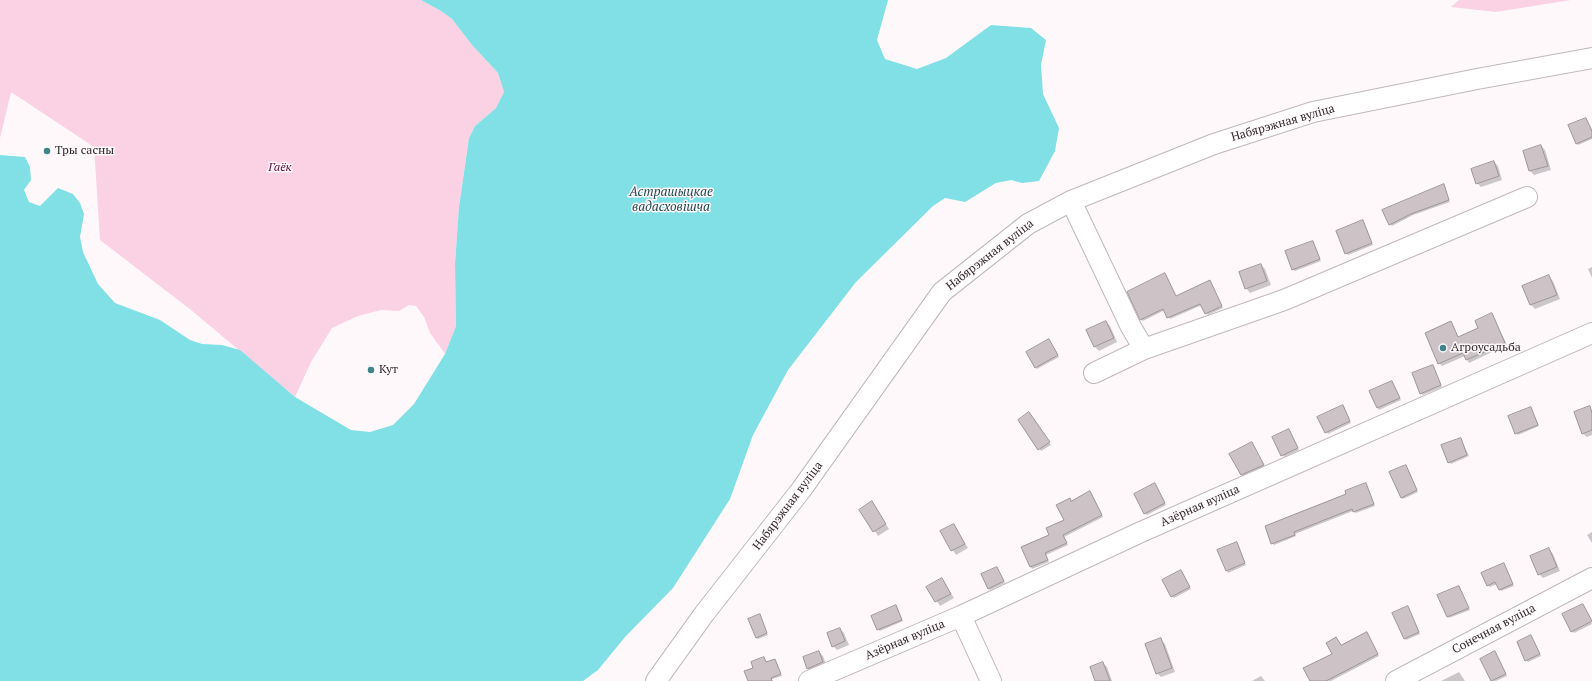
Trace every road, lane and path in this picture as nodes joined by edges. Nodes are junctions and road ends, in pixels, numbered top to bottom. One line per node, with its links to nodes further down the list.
1 (1592, 58): 3 (street, Набярэжная вуліца)
2 (1527, 197): 5 (street)
3 (1071, 201): 5 (street); 9 (street, Набярэжная вуліца)
4 (1592, 332): 8 (street, Азёрная вуліца)
5 (1144, 349): 6 (street)
6 (1094, 373)
7 (1592, 578): 12 (street, Сонечная вуліца)
8 (961, 616): 10 (street, Азёрная вуліца); 11 (street)
9 (656, 681)
10 (809, 681)
11 (991, 681)
12 (1396, 681)

